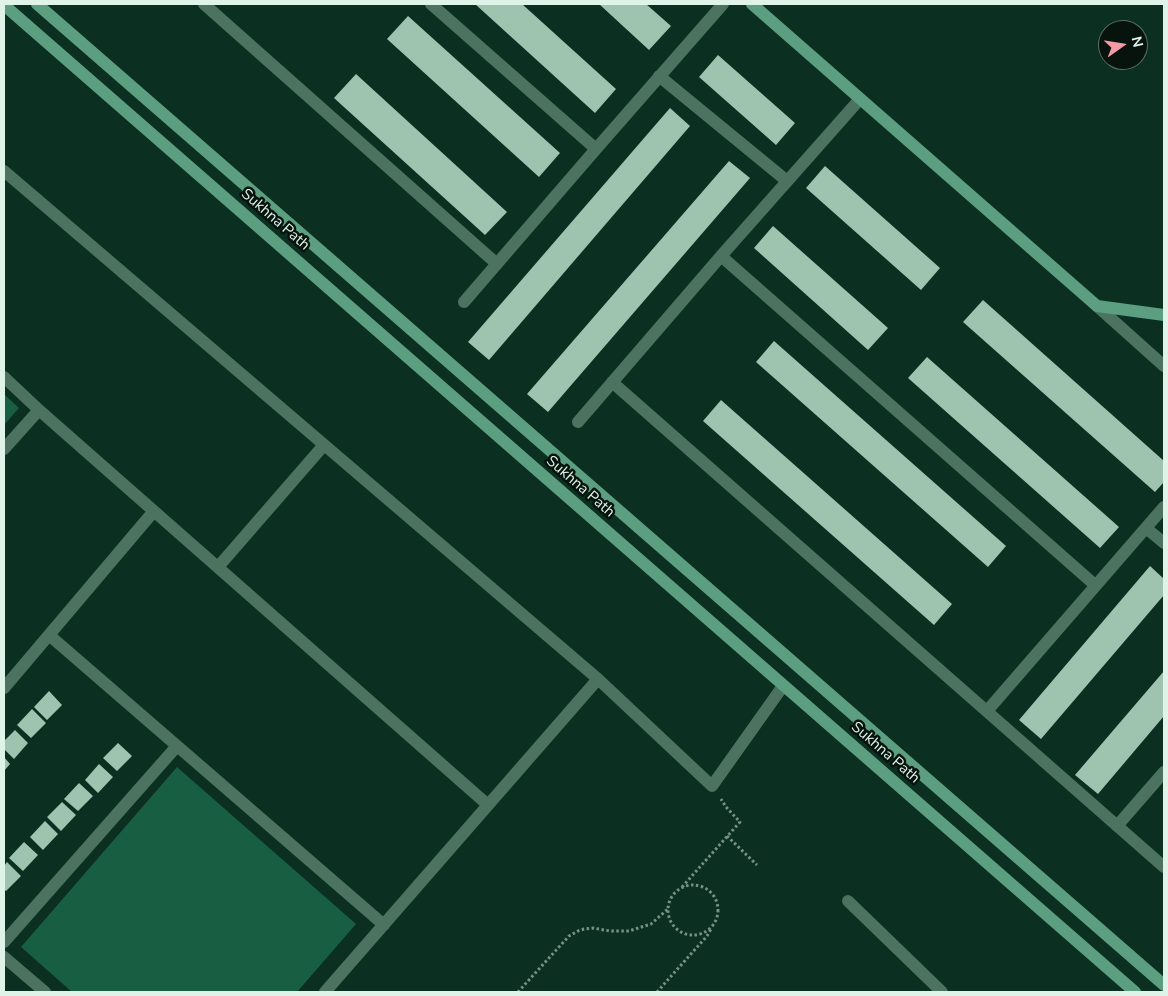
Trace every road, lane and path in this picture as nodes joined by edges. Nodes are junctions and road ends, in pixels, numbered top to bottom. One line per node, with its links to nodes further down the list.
1 (37, 4): 50 (main road, Sukhna Path)
2 (204, 4): 13 (street)
3 (431, 4): 9 (street)
4 (723, 4): 7 (street)
5 (752, 4): 8 (main road)
6 (4, 6): 32 (main road, Sukhna Path)
7 (659, 76): 9 (street); 11 (street)
8 (860, 98): 11 (street); 15 (main road)
9 (596, 149): 13 (street)
10 (4, 171): 22 (street)
11 (787, 181): 12 (street)
12 (721, 256): 19 (street); 29 (street)
13 (497, 264): 14 (street)
14 (464, 302)
15 (1097, 306): 16 (main road); 17 (street)
16 (1164, 315)
17 (1164, 366)
18 (4, 377): 20 (street)
19 (612, 382): 21 (street); 34 (street)
20 (39, 410): 23 (street); 25 (street)
21 (578, 422)
22 (324, 445): 28 (street); 31 (street)
23 (4, 449)
24 (1164, 507): 26 (street)
25 (154, 512): 28 (street); 30 (street)
26 (1146, 528): 27 (street); 29 (street)
27 (1164, 543)
28 (218, 567): 38 (street)
29 (1095, 585): 34 (street)
30 (49, 635): 33 (street); 35 (street)
31 (598, 679): 37 (street); 38 (street)
32 (783, 686): 37 (street); 56 (main road, Sukhna Path)
33 (4, 688)
34 (986, 711): 39 (street)
35 (177, 746): 47 (street); 48 (street)
36 (1164, 772): 39 (street)
37 (712, 786): 40 (path)
38 (488, 805): 47 (street)
39 (1118, 826): 42 (street)
40 (727, 836): 41 (path); 43 (path)
41 (757, 865)
42 (1164, 867)
43 (681, 888): 45 (path); 46 (path)
44 (848, 901): 55 (street)
45 (669, 908): 46 (path); 53 (path)
46 (714, 924): 54 (path)
47 (384, 925): 52 (street)
48 (4, 942)
49 (4, 957): 51 (street)
50 (1164, 985)
51 (44, 992)
52 (325, 992)
53 (518, 992)
54 (657, 992)
55 (942, 992)
56 (1135, 992)

